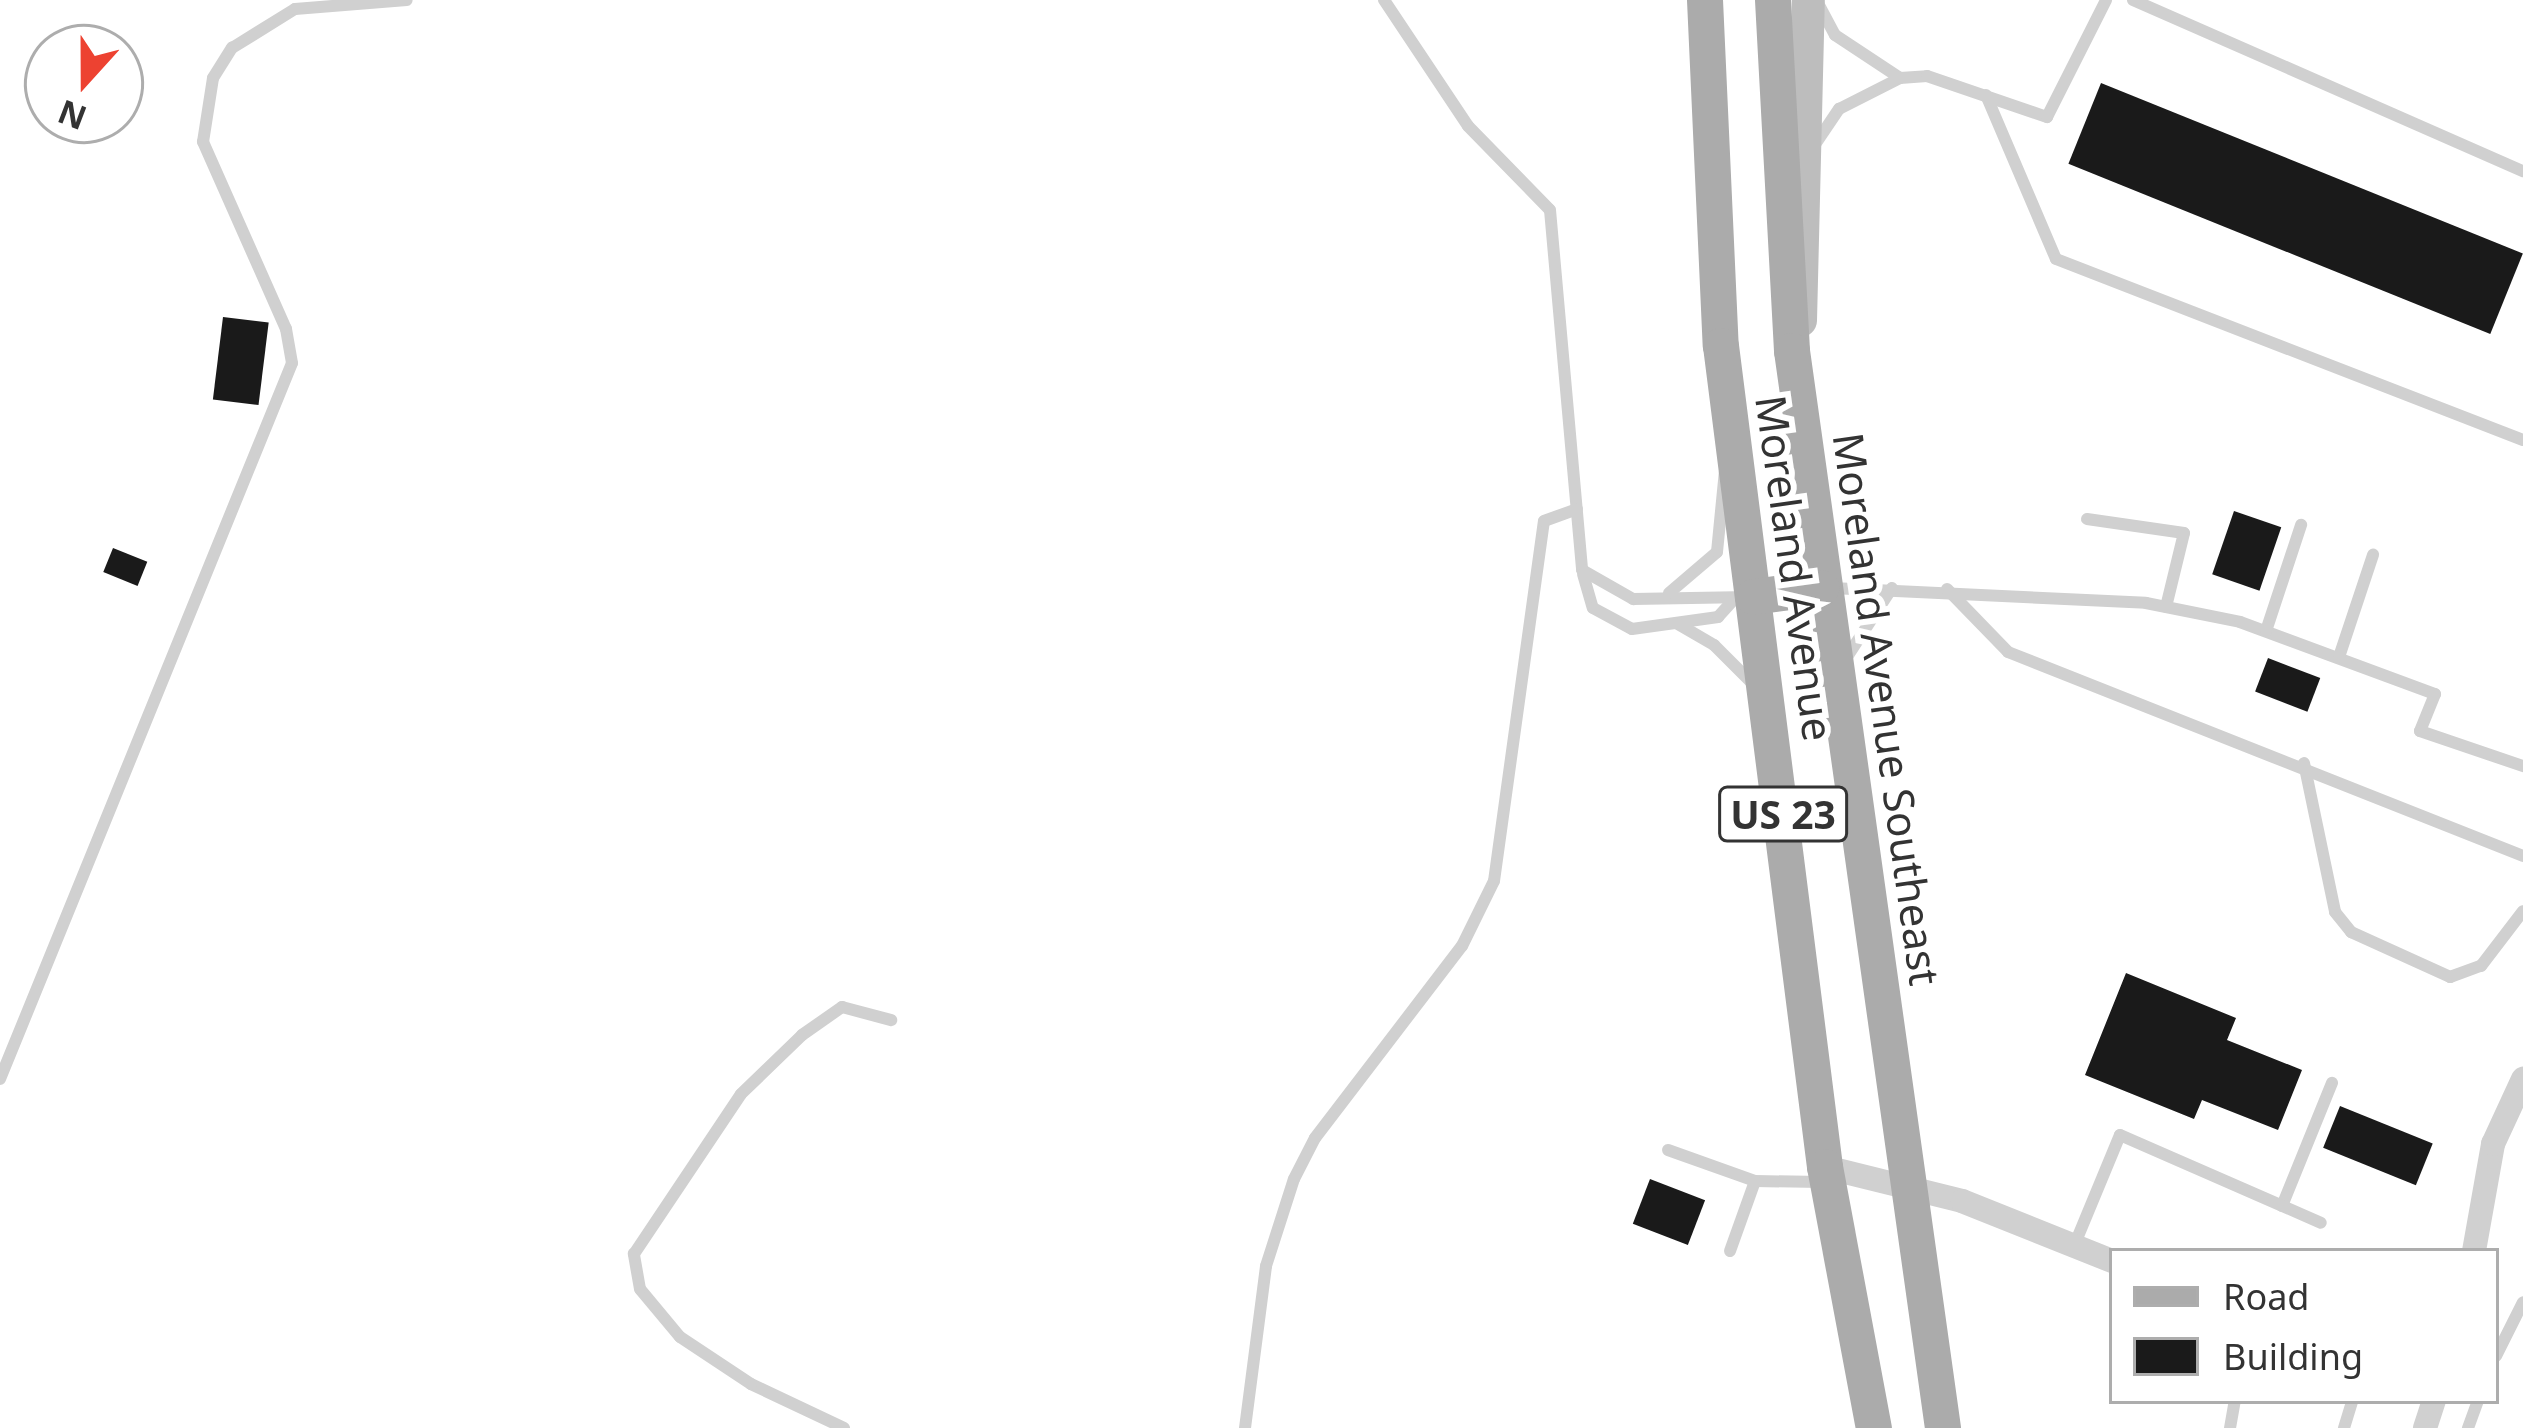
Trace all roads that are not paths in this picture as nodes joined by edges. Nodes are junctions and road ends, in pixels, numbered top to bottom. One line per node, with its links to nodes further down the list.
1 (407, 0): 36 (lane)
2 (1384, 0): 15 (lane)
3 (1705, 0): 14 (main road, Moreland Avenue / US 23)
4 (1773, 0): 12 (main road, Moreland Avenue Southeast / US 23)
5 (1812, 0): 8 (lane); 10 (main road)
6 (2106, 0): 9 (lane)
7 (2133, 0): 11 (lane)
8 (1900, 78): 9 (lane); 10 (lane)
9 (1986, 95): 13 (lane)
10 (1807, 158): 12 (main road)
11 (2523, 171)
12 (1792, 351): 20 (main road, Moreland Avenue Southeast / US 23)
13 (2523, 440)
14 (1733, 441): 23 (lane); 24 (main road, Moreland Avenue / US 23)
15 (1577, 509): 19 (lane); 52 (lane)
16 (2086, 519): 25 (lane)
17 (2301, 525): 27 (lane)
18 (2373, 555): 28 (lane)
19 (1582, 570): 23 (lane); 26 (lane)
20 (1821, 588): 21 (lane); 24 (main road); 29 (main road, Moreland Avenue Southeast / US 23)
21 (1892, 588): 22 (lane); 29 (lane)
22 (1946, 588): 25 (lane); 31 (lane)
23 (1669, 593): 24 (lane)
24 (1743, 598): 26 (lane); 30 (main road, Moreland Avenue / US 23)
25 (2166, 607): 27 (lane)
26 (1678, 624): 30 (lane)
27 (2266, 631): 28 (lane)
28 (2339, 657): 32 (lane)
29 (1836, 689): 42 (main road, Moreland Avenue Southeast / US 23)
30 (1767, 699): 40 (main road, Moreland Avenue / US 23)
31 (2303, 764): 33 (lane); 34 (lane)
32 (2523, 766)
33 (2523, 856)
34 (2523, 911)
35 (891, 1020): 51 (lane)
36 (0, 1079)
37 (2523, 1079): 46 (street)
38 (2332, 1083): 43 (lane)
39 (1667, 1150): 41 (lane)
40 (1826, 1175): 41 (lane); 42 (street); 53 (main road, Moreland Avenue / US 23)
41 (1755, 1181): 47 (lane)
42 (1910, 1189): 45 (street); 54 (main road, Moreland Avenue Southeast / US 23)
43 (2282, 1206): 44 (lane); 45 (lane)
44 (2320, 1223)
45 (2074, 1246): 48 (street)
46 (2475, 1248)
47 (1730, 1251)
48 (2109, 1261)
49 (2523, 1302): 50 (lane)
50 (2499, 1350)
51 (844, 1428)
52 (1245, 1428)
53 (1874, 1428)
54 (1943, 1428)

